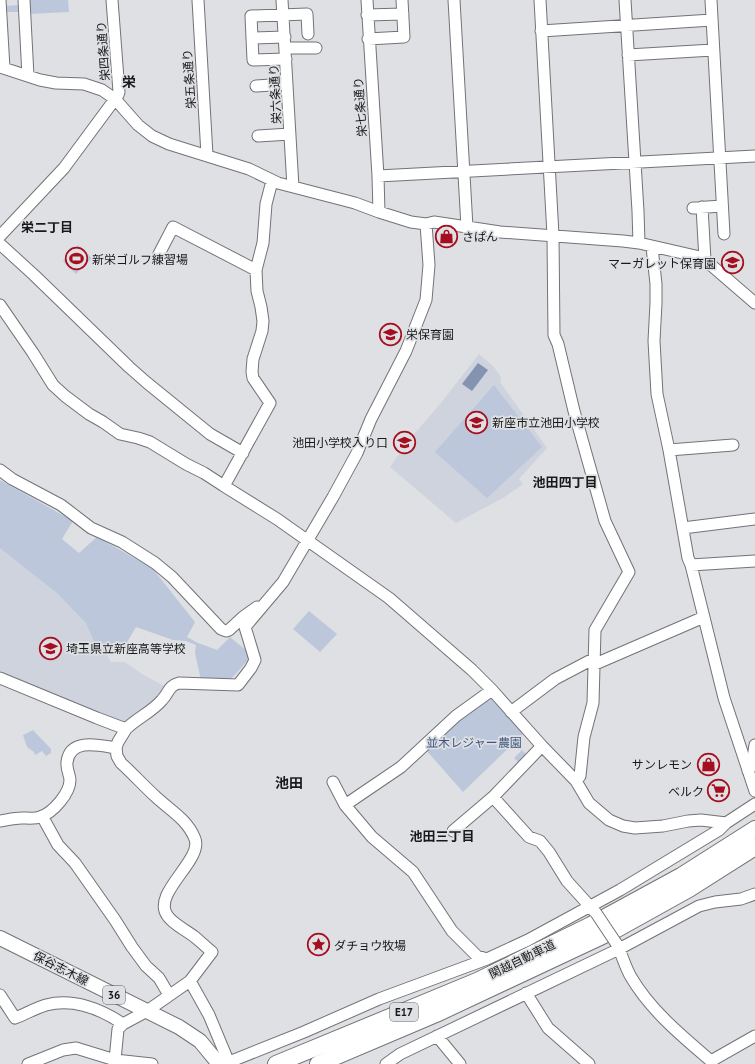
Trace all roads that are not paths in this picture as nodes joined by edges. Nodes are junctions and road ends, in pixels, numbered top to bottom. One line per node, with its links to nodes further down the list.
1 (0, 0): 26 (street)
2 (24, 0): 27 (street)
3 (112, 0): 30 (street, 栄四条通り)
4 (198, 0): 33 (street, 栄五条通り)
5 (282, 0): 12 (street, 栄六条通り)
6 (367, 0): 14 (street, 栄七条通り)
7 (402, 0): 13 (street)
8 (454, 0): 38 (street)
9 (540, 0): 17 (street)
10 (625, 0): 16 (street)
11 (710, 0): 15 (street)
12 (283, 14): 18 (street); 19 (street, 栄六条通り); 20 (street)
13 (403, 14): 14 (street); 21 (street)
14 (367, 15): 21 (street, 栄七条通り)
15 (712, 20): 16 (street); 23 (street)
16 (627, 25): 17 (street); 25 (street)
17 (541, 31): 37 (street)
18 (308, 34)
19 (284, 37): 20 (street); 24 (street, 栄六条通り)
20 (252, 38): 24 (street)
21 (368, 39): 39 (street, 栄七条通り)
22 (316, 48): 24 (street)
23 (713, 50): 25 (street); 35 (street)
24 (286, 54): 28 (street, 栄六条通り)
25 (628, 56): 36 (street)
26 (2, 68): 27 (street)
27 (28, 76): 30 (street)
28 (287, 84): 29 (street); 31 (street, 栄六条通り)
29 (256, 86)
30 (115, 99): 33 (street); 48 (street)
31 (290, 134): 32 (street); 41 (street, 栄六条通り)
32 (258, 136)
33 (207, 155): 40 (street)
34 (755, 156): 35 (street)
35 (719, 158): 36 (street); 42 (street)
36 (635, 163): 37 (street); 49 (street)
37 (549, 168): 38 (street); 47 (street)
38 (464, 172): 39 (street); 45 (street)
39 (378, 176): 43 (street, 栄七条通り)
40 (272, 181): 41 (street); 54 (street)
41 (293, 187): 43 (street)
42 (722, 206): 46 (street); 53 (street)
43 (379, 212): 44 (street)
44 (426, 224): 45 (street); 64 (street)
45 (467, 227): 47 (street)
46 (724, 234)
47 (552, 235): 49 (street); 69 (street)
48 (0, 236)
49 (638, 243): 51 (street)
50 (0, 244): 59 (street)
51 (652, 247): 53 (street); 58 (street)
52 (159, 254): 54 (street)
53 (705, 260): 55 (street)
54 (256, 270): 59 (street)
55 (755, 303)
56 (0, 304): 61 (street)
57 (733, 445): 58 (street)
58 (668, 450): 63 (street)
59 (242, 452): 61 (street)
60 (0, 470): 67 (street)
61 (224, 486): 64 (street)
62 (755, 519): 63 (street)
63 (683, 528): 66 (street)
64 (308, 540): 67 (street); 71 (street)
65 (755, 561): 66 (street)
66 (691, 565): 68 (street)
67 (268, 602): 73 (street)
68 (704, 617): 69 (street); 77 (street)
69 (593, 662): 72 (street); 78 (street)
70 (0, 678): 73 (street)
71 (492, 690): 72 (street); 83 (street)
72 (511, 712): 75 (street)
73 (126, 729): 76 (street)
74 (755, 745): 77 (street)
75 (542, 746): 78 (street); 81 (street)
76 (116, 748): 84 (street); 95 (street)
77 (748, 771): 80 (street)
78 (576, 781): 86 (street)
79 (333, 782): 83 (street)
80 (755, 791)
81 (493, 797): 88 (street); 91 (street)
82 (755, 804): 86 (street)
83 (345, 805): 94 (street)
84 (42, 816): 85 (street); 98 (street)
85 (0, 821)
86 (726, 823): 91 (street)
87 (755, 829): 107 (highway, 関越自動車道 / E17)
88 (452, 831)
89 (755, 847): 108 (highway, 関越自動車道 / E17)
90 (755, 894): 93 (street)
91 (593, 910): 93 (street, bridge); 94 (street)
92 (0, 938): 99 (main road, 保谷志木線 / 36)
93 (618, 946): 96 (street); 102 (street)
94 (486, 959): 106 (street)
95 (190, 981): 98 (street); 106 (street)
96 (526, 993): 101 (street); 111 (street)
97 (0, 995): 100 (street)
98 (169, 995): 99 (street)
99 (147, 1011): 100 (street); 106 (main road, 保谷志木線 / 36)
100 (123, 1024): 103 (street)
101 (437, 1036): 109 (street); 110 (street)
102 (755, 1036)
103 (115, 1060): 104 (street); 105 (street)
104 (28, 1064)
105 (152, 1064)
106 (224, 1064)
107 (276, 1064)
108 (318, 1064)
109 (386, 1064)
110 (460, 1064)
111 (589, 1064)

